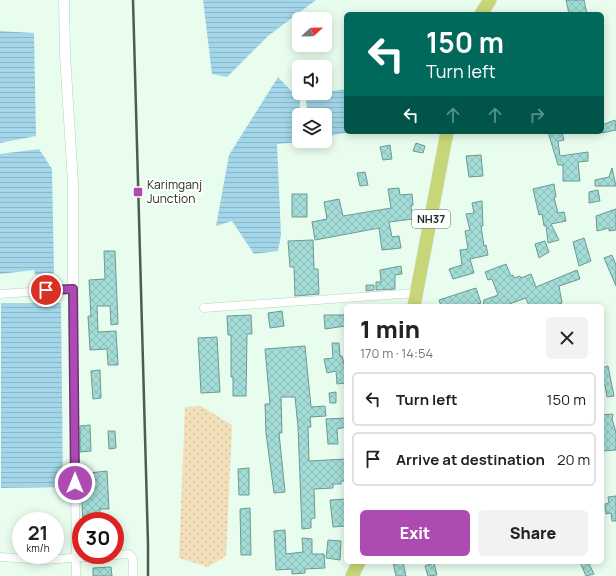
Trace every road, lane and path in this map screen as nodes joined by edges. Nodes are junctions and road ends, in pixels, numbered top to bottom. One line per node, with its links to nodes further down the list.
1 (64, 0): 5 (street)
2 (490, 0): 3 (highway)
3 (482, 12)
4 (447, 134): 6 (highway, NH37)
5 (73, 289): 7 (street); 10 (street)
6 (417, 293): 8 (highway, NH37); 9 (street)
7 (0, 294)
8 (414, 304)
9 (204, 308)
10 (75, 512)
11 (124, 554): 17 (street)
12 (0, 557): 13 (street)
13 (72, 559)
14 (75, 564): 16 (street)
15 (358, 564): 18 (highway)
16 (76, 576)
17 (133, 576)
18 (352, 576)

